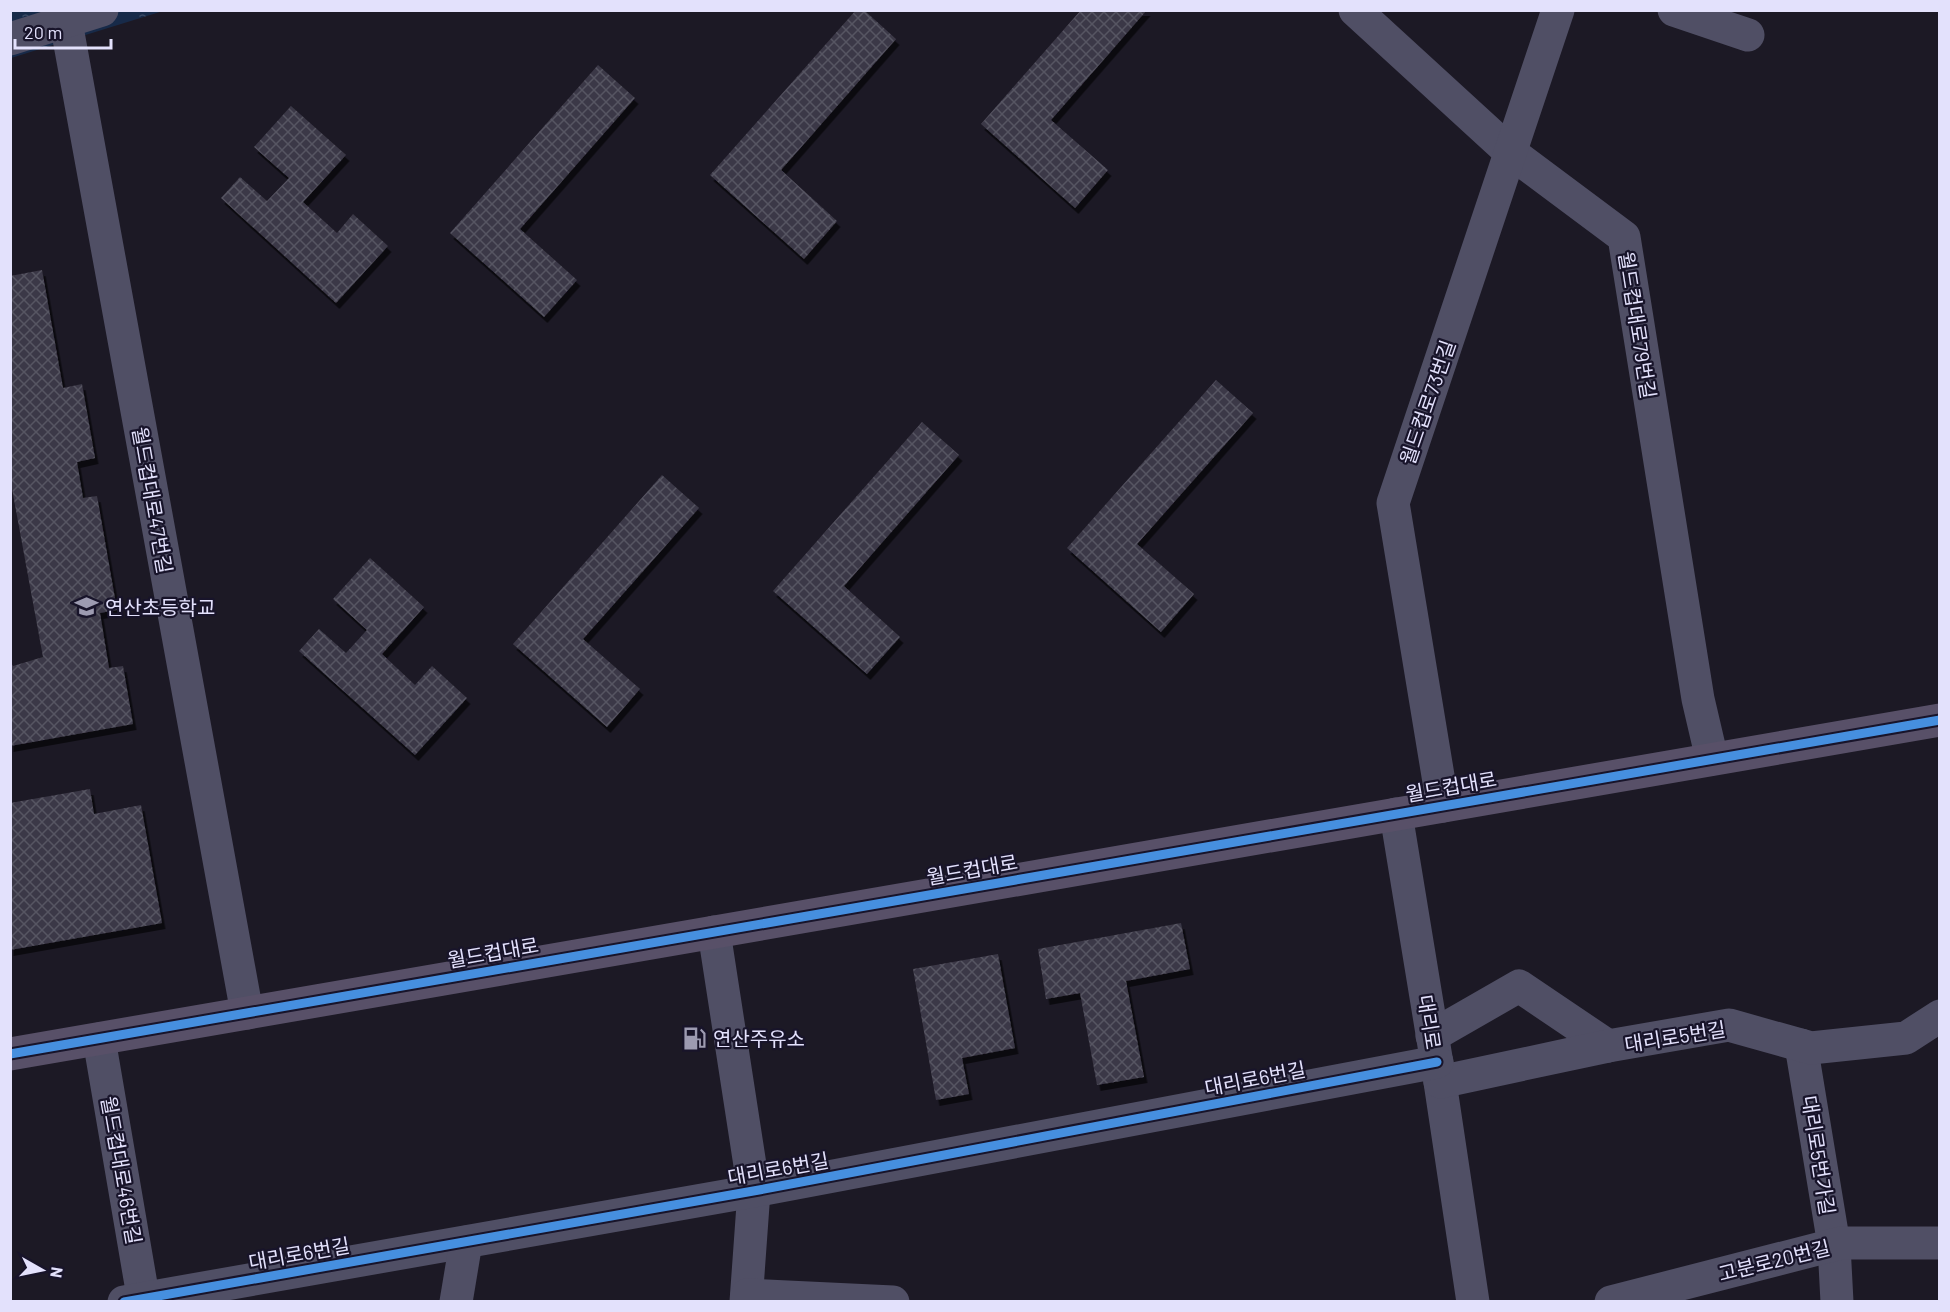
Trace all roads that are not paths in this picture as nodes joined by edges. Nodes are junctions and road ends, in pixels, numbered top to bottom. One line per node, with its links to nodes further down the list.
1 (32, 10): 6 (street)
2 (102, 10): 6 (street)
3 (1355, 10): 9 (street, 월드컵대로79번길)
4 (1558, 10): 9 (street, 월드컵로73번길)
5 (1674, 10): 7 (street)
6 (68, 16): 8 (street); 15 (street, 월드컵대로47번길)
7 (1748, 35)
8 (10, 39)
9 (1510, 152): 11 (street, 월드컵대로79번길); 12 (street, 월드컵로73번길)
10 (1940, 720): 11 (main road, 월드컵대로)
11 (1712, 759): 12 (main road, 월드컵대로)
12 (1443, 806): 13 (main road, 월드컵대로)
13 (1396, 814): 14 (main road, 월드컵대로); 21 (street, 대리로)
14 (714, 932): 15 (main road, 월드컵대로); 22 (street)
15 (247, 1013): 17 (main road, 월드컵대로)
16 (1940, 1016): 18 (street, 대리로5번길)
17 (99, 1039): 20 (main road, 월드컵대로); 27 (street, 월드컵대로46번길)
18 (1801, 1045): 19 (street, 대리로5번길); 25 (street, 대리로5번가길)
19 (1608, 1046): 21 (street, 대리로5번길); 21 (street)
20 (10, 1054)
21 (1436, 1060): 22 (street, 대리로6번길); 30 (street, 대리로)
22 (754, 1191): 23 (street, 대리로6번길); 26 (street)
23 (466, 1242): 27 (street, 대리로6번길); 28 (street)
24 (1940, 1243): 25 (street, 고분로20번길)
25 (1834, 1245): 31 (street, 고분로20번길); 32 (street, 대리로5번가길)
26 (747, 1298): 29 (street)
27 (138, 1300)
28 (456, 1302)
29 (893, 1302)
30 (1473, 1302)
31 (1611, 1302)
32 (1837, 1302)

